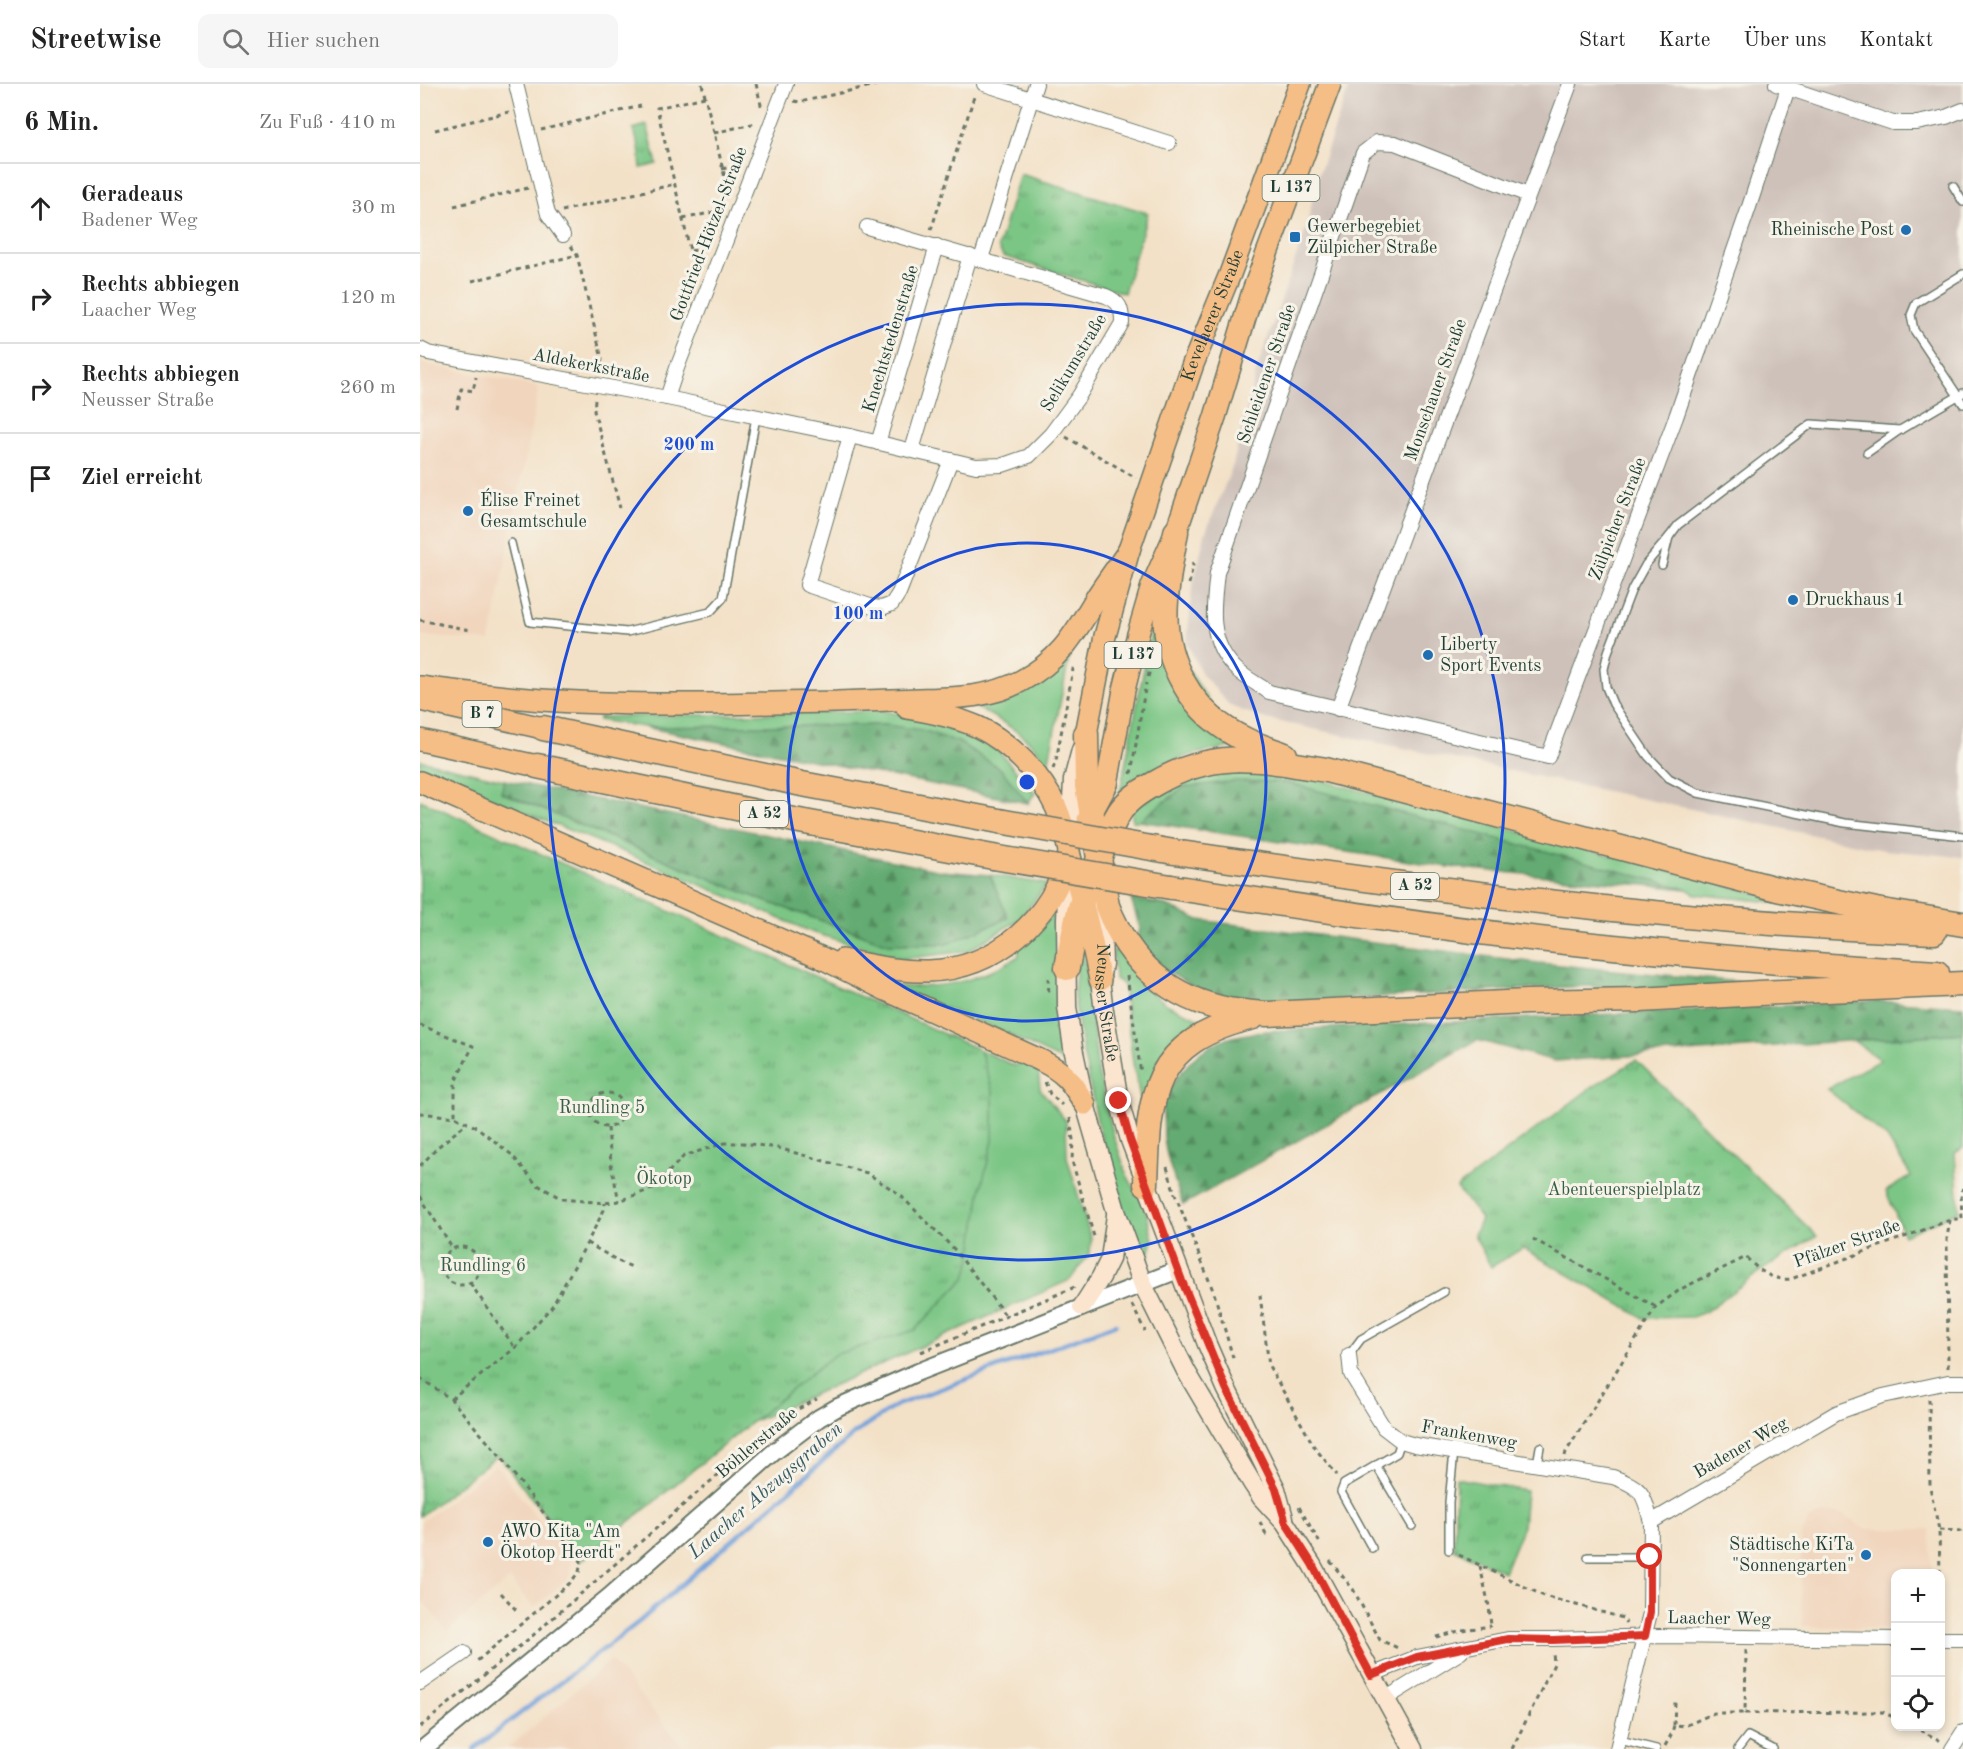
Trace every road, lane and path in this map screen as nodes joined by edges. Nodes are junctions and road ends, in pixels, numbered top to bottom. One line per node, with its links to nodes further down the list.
1 (516, 84): 17 (street)
2 (702, 84): 13 (path)
3 (757, 84): 19 (path)
4 (786, 84): 14 (street, Gottfried-Hötzel-Straße)
5 (880, 84): 14 (path)
6 (979, 84): 35 (path)
7 (984, 84): 15 (street)
8 (1036, 84): 15 (street)
9 (1300, 84): 56 (main road, Kevelaerer Straße / L 137)
10 (1330, 84): 58 (main road, Kevelaerer Straße / L 137)
11 (1570, 84): 27 (street, Monschauer Straße)
12 (1782, 86): 18 (street, Zülpicher Straße); 68 (street, Zülpicher Straße)
13 (705, 97): 22 (path); 25 (path)
14 (781, 98): 19 (street, Gottfried-Hötzel-Straße)
15 (1030, 99): 23 (street); 37 (street)
16 (641, 106): 21 (path)
17 (522, 109): 20 (path); 21 (street)
18 (1963, 110)
19 (768, 122): 22 (path); 30 (street, Gottfried-Hötzel-Straße)
20 (435, 130)
21 (528, 134): 24 (street)
22 (714, 134): 30 (path)
23 (1169, 144)
24 (541, 184): 29 (path); 31 (street)
25 (675, 184): 31 (path); 32 (path)
26 (1953, 186): 28 (lane)
27 (1528, 195): 68 (street, Monschauer Straße); 68 (street, Schleidener Straße)
28 (1963, 202)
29 (453, 206)
30 (735, 209): 32 (path); 45 (street, Gottfried-Hötzel-Straße)
31 (548, 214): 34 (street)
32 (683, 219): 40 (path)
33 (867, 227): 35 (street, Knechtstedenstraße)
34 (563, 235): 36 (path)
35 (932, 245): 37 (street, Knechtstedenstraße); 52 (street, Knechtstedenstraße)
36 (577, 255): 39 (path); 43 (path)
37 (976, 257): 49 (street, Selikumstraße); 53 (street)
38 (1963, 274): 44 (lane)
39 (471, 281)
40 (691, 297)
41 (420, 349): 42 (street, Aldekerkstraße)
42 (478, 363): 43 (street, Aldekerkstraße); 47 (path)
43 (597, 385): 45 (street, Aldekerkstraße); 57 (path)
44 (1960, 395): 46 (lane); 50 (lane)
45 (667, 398): 48 (street, Aldekerkstraße)
46 (1963, 404)
47 (457, 409)
48 (756, 417): 51 (street, Aldekerkstraße); 60 (lane)
49 (1055, 430): 55 (street, Selikumstraße); 56 (path)
50 (1900, 430): 54 (lane); 59 (lane)
51 (850, 436): 52 (street, Aldekerkstraße); 55 (street)
52 (878, 443): 53 (street, Aldekerkstraße)
53 (912, 450): 55 (street, Selikumstraße)
54 (1867, 453)
55 (951, 460)
56 (1150, 487): 61 (main road, Kevelaerer Straße / L 137)
57 (620, 508)
58 (1176, 532): 73 (highway); 75 (main road, Neusser Straße / L 137)
59 (1669, 537): 62 (lane); 77 (lane)
60 (511, 543)
61 (1129, 550): 67 (main road); 70 (main road, Neusser Straße / L 137)
62 (1662, 565)
63 (420, 620): 64 (path)
64 (470, 630)
65 (420, 687): 67 (main road)
66 (420, 700): 69 (main road, B 7)
67 (872, 701): 78 (main road)
68 (1338, 709)
69 (543, 728): 82 (highway, A 52, bridge)
70 (1086, 734): 76 (highway); 78 (main road, Neusser Straße / L 137)
71 (420, 740): 72 (main road, B 7)
72 (537, 766): 85 (highway, A 52, bridge)
73 (1326, 770): 79 (highway); 81 (highway)
74 (420, 782): 83 (main road)
75 (1107, 784): 76 (main road); 79 (main road, Neusser Straße / L 137)
76 (1092, 811): 78 (main road); 79 (highway)
77 (1963, 836)
78 (1069, 853): 80 (main road); 83 (main road); 84 (main road, Neusser Straße / L 137)
79 (1099, 858): 80 (highway); 86 (main road, Neusser Straße / L 137); 88 (highway)
80 (1082, 900): 84 (highway); 86 (main road)
81 (1963, 924)
82 (1963, 933)
83 (820, 957): 90 (main road)
84 (1067, 968): 90 (main road, Neusser Straße / L 137)
85 (1963, 974)
86 (1100, 980): 96 (main road, Neusser Straße / L 137)
87 (1963, 984): 88 (highway)
88 (1267, 1014): 96 (highway)
89 (420, 1025): 92 (path)
90 (1085, 1104): 101 (main road, Neusser Straße / L 137)
91 (420, 1113): 92 (path)
92 (455, 1118): 93 (path)
93 (467, 1123): 95 (path); 100 (path)
94 (608, 1128): 94 (path); 99 (path)
95 (420, 1166)
96 (1146, 1184): 108 (main road, Neusser Straße / L 137)
97 (1963, 1188): 102 (path)
98 (420, 1196): 106 (path)
99 (619, 1201): 100 (path); 115 (path)
100 (605, 1203): 105 (path)
101 (1116, 1210): 110 (main road, Neusser Straße / L 137); 113 (main road)
102 (1963, 1218): 103 (path, Pfälzer Straße)
103 (1950, 1220): 114 (path, Pfälzer Straße); 119 (path)
104 (1533, 1239): 114 (path)
105 (587, 1243): 107 (path); 116 (path)
106 (452, 1249): 109 (path); 109 (path)
107 (632, 1267)
108 (1178, 1270): 110 (street, Böhlerstraße); 132 (main road, Neusser Straße / L 137)
109 (470, 1283): 116 (path)
110 (1143, 1285): 113 (street, Böhlerstraße); 132 (main road, Neusser Straße / L 137)
111 (1444, 1292): 117 (lane, Frankenweg)
112 (1260, 1294): 129 (path)
113 (1082, 1307): 168 (street, Böhlerstraße)
114 (1656, 1307): 128 (path)
115 (1006, 1316)
116 (515, 1348): 122 (path)
117 (1349, 1355): 123 (street, Frankenweg)
118 (420, 1378): 122 (path)
119 (1948, 1382): 120 (street, Badener Weg); 121 (street, Badener Weg)
120 (1963, 1382)
121 (1929, 1385): 131 (street, Badener Weg); 134 (path)
122 (451, 1399): 156 (path)
123 (1401, 1441): 125 (street, Frankenweg); 127 (lane)
124 (1540, 1447): 126 (lane)
125 (1454, 1451): 126 (street, Frankenweg); 137 (lane)
126 (1537, 1464): 128 (street, Frankenweg)
127 (1376, 1465): 129 (lane); 133 (lane)
128 (1563, 1468): 131 (street, Frankenweg)
129 (1344, 1484): 136 (lane)
130 (1302, 1512): 138 (path)
131 (1651, 1522): 140 (street)
132 (1286, 1523): 157 (main road, Neusser Straße / L 137)
133 (1412, 1526)
134 (1939, 1530): 135 (path); 143 (path)
135 (1963, 1531)
136 (1372, 1548)
137 (1449, 1550): 142 (path)
138 (1324, 1551)
139 (1588, 1557): 140 (lane)
140 (1650, 1557): 148 (street)
141 (1330, 1561): 155 (path)
142 (1480, 1566): 146 (path); 147 (path)
143 (1940, 1569)
144 (501, 1593): 145 (path)
145 (517, 1611)
146 (1628, 1625)
147 (1491, 1626)
148 (1645, 1636): 149 (street, Laacher Weg); 153 (street, Laacher Weg); 166 (street)
149 (1746, 1637): 150 (street, Laacher Weg); 161 (path)
150 (1891, 1639)
151 (1945, 1639): 152 (street)
152 (1963, 1639)
153 (1553, 1640): 154 (street, Laacher Weg); 170 (path)
154 (1470, 1646): 157 (street, Laacher Weg); 159 (street, Laacher Weg)
155 (1398, 1648)
156 (464, 1653): 158 (street)
157 (1371, 1675): 159 (main road, Neusser Straße / L 137)
158 (420, 1683)
159 (1385, 1699): 169 (main road, Neusser Straße / L 137)
160 (1675, 1702): 163 (path)
161 (1745, 1713): 162 (path); 163 (path)
162 (1891, 1716)
163 (1674, 1725): 172 (path)
164 (1921, 1731): 167 (path)
165 (1963, 1732): 167 (street)
166 (1619, 1744): 171 (lane)
167 (1953, 1748)
168 (423, 1749)
169 (1413, 1749)
170 (1512, 1749)
171 (1656, 1749)
172 (1663, 1749)
173 (1738, 1749): 174 (lane)
174 (1773, 1749)

